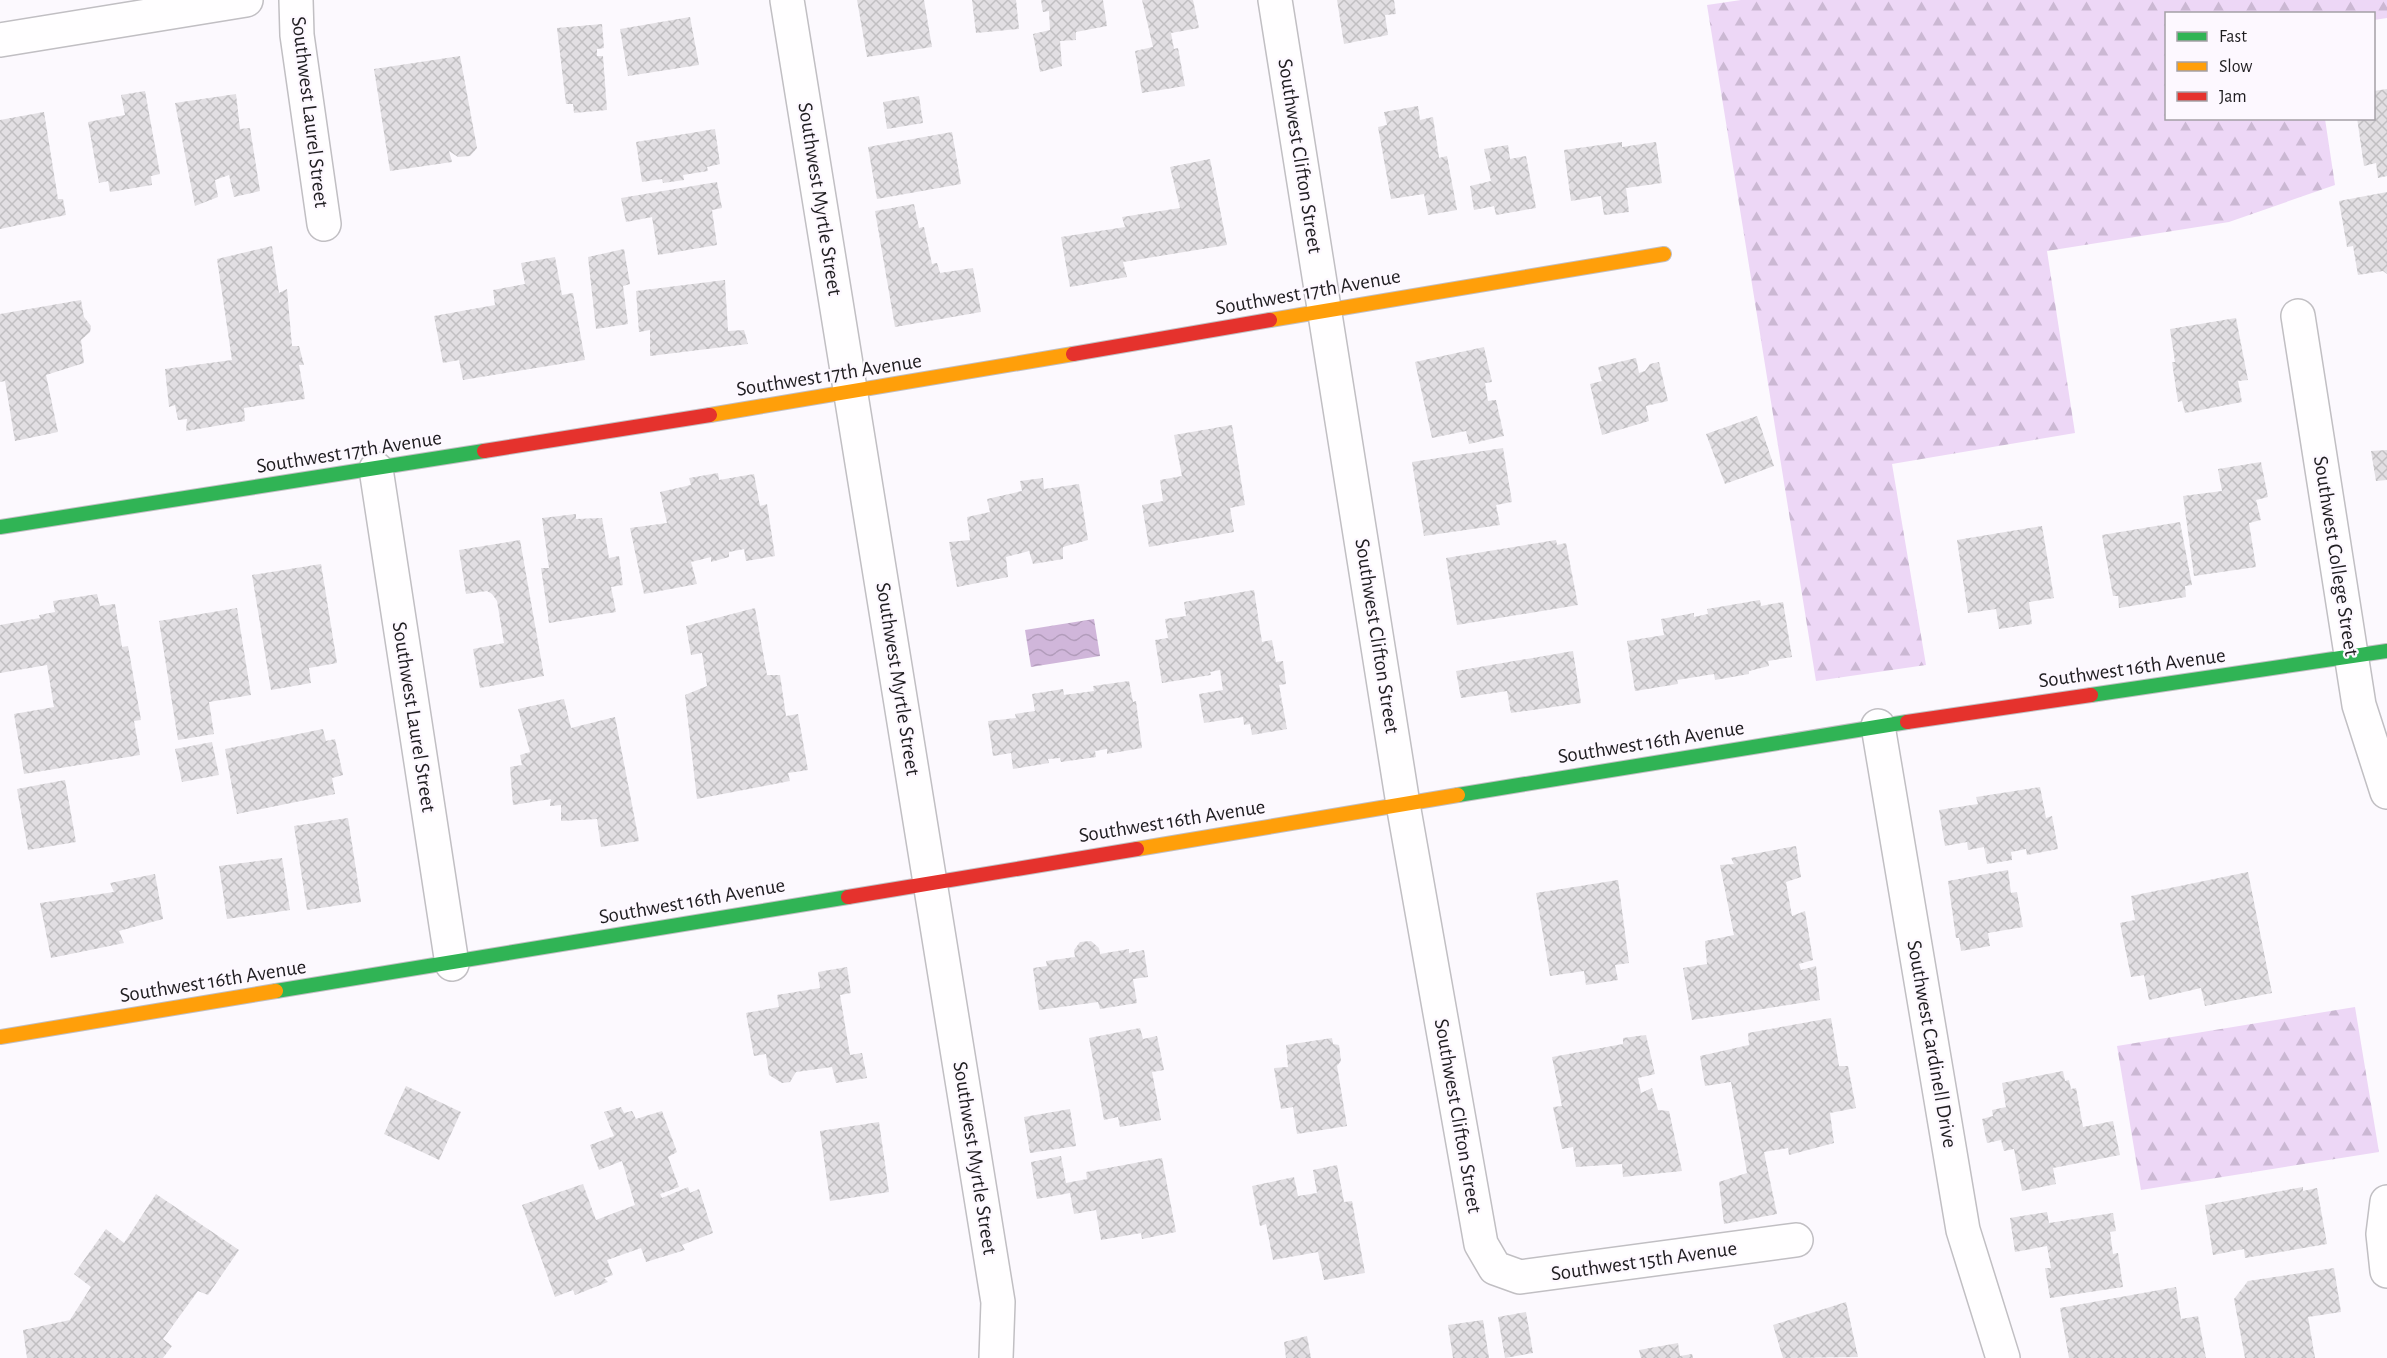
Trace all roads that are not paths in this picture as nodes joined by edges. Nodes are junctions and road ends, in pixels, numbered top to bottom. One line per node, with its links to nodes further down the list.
1 (246, 0): 5 (street)
2 (296, 0): 6 (street, Southwest Laurel Street)
3 (787, 0): 10 (street, Southwest Myrtle Street)
4 (1275, 0): 8 (street, Southwest Clifton Street)
5 (0, 40)
6 (324, 224)
7 (1664, 254): 8 (street, Southwest 17th Avenue)
8 (1325, 310): 10 (street, Southwest 17th Avenue); 17 (street, Southwest Clifton Street)
9 (2298, 316): 14 (street, Southwest College Street)
10 (852, 393): 11 (street, Southwest 17th Avenue); 18 (street, Southwest Myrtle Street)
11 (376, 469): 12 (street, Southwest 17th Avenue); 19 (street, Southwest Laurel Street)
12 (0, 527)
13 (2387, 651): 14 (street, Southwest 16th Avenue)
14 (2352, 657): 15 (street, Southwest 16th Avenue); 16 (street, Southwest College Street)
15 (1878, 726): 17 (street, Southwest 16th Avenue); 26 (street, Southwest Cardinell Drive)
16 (2387, 792)
17 (1403, 804): 18 (street, Southwest 16th Avenue); 23 (street, Southwest Clifton Street)
18 (930, 882): 19 (street, Southwest 16th Avenue); 25 (street, Southwest Myrtle Street)
19 (452, 964): 20 (street, Southwest 16th Avenue)
20 (0, 1037)
21 (2387, 1202): 24 (street)
22 (1796, 1240): 23 (street, Southwest 15th Avenue)
23 (1495, 1268)
24 (2387, 1271)
25 (996, 1358)
26 (2003, 1358)

